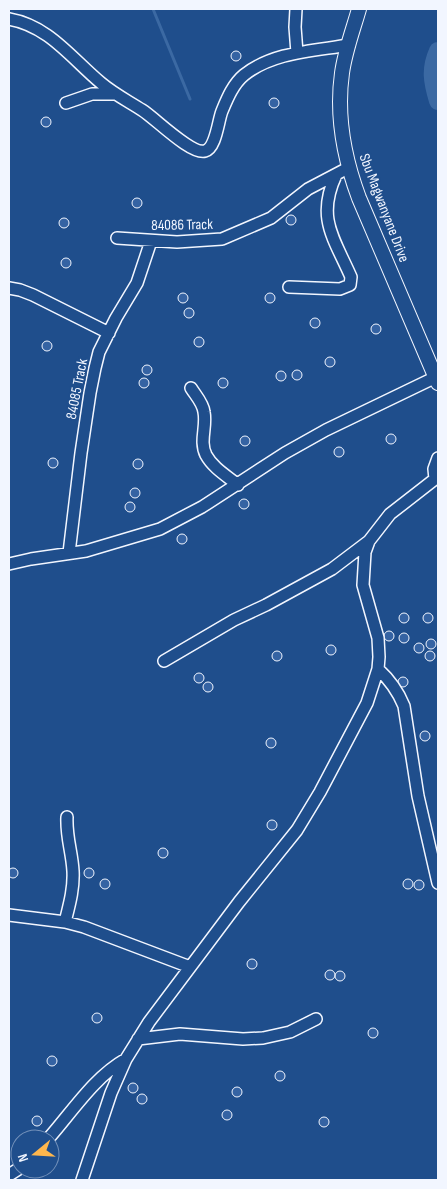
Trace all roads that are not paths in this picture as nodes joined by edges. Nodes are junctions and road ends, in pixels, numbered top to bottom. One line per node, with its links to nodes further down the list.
1 (296, 9): 5 (street)
2 (359, 9): 4 (main road, Sbu Magwanyane Drive)
3 (9, 19): 6 (street)
4 (349, 45): 5 (street); 8 (main road, Sbu Magwanyane Drive)
5 (297, 53): 6 (street)
6 (116, 94): 7 (street)
7 (66, 103)
8 (342, 172): 10 (street, 84086 Track); 11 (street); 14 (main road, Sbu Magwanyane Drive)
9 (117, 238): 10 (street, 84086 Track)
10 (151, 242): 13 (street, 84085 Track)
11 (288, 287)
12 (9, 288): 13 (street)
13 (109, 333): 20 (street, 84085 Track)
14 (437, 380): 18 (street)
15 (191, 388): 18 (street)
16 (438, 458): 17 (street)
17 (437, 480): 19 (street)
18 (238, 485): 20 (street)
19 (369, 541): 22 (street); 23 (street)
20 (69, 553): 21 (street)
21 (9, 564)
22 (164, 661)
23 (378, 669): 25 (street); 28 (street)
24 (67, 817): 27 (street)
25 (438, 883)
26 (9, 916): 27 (street)
27 (65, 922): 28 (street)
28 (190, 967): 30 (street)
29 (316, 1019): 30 (street)
30 (138, 1039): 31 (street)
31 (126, 1059): 32 (street); 33 (street)
32 (57, 1129)
33 (82, 1180)

